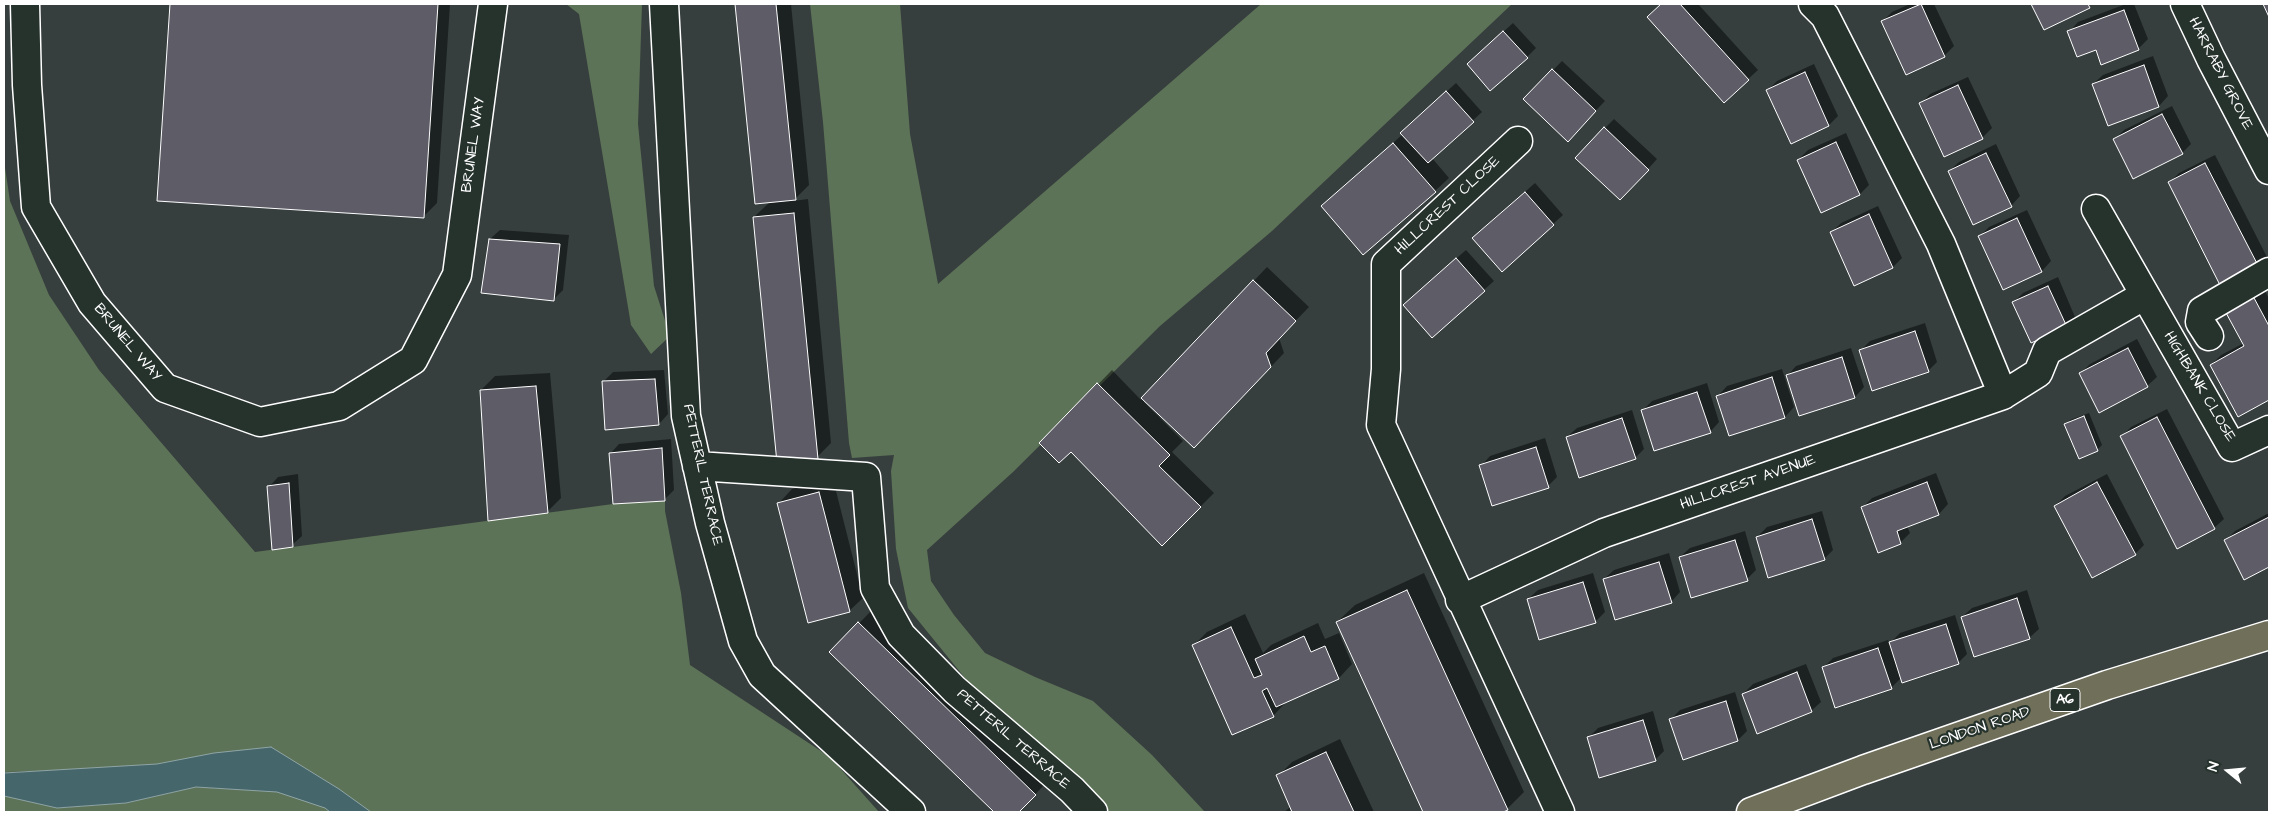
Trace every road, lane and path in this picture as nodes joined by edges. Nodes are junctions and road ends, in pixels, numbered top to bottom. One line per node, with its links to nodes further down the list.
1 (25, 4): 2 (street, BRUNEL WAY)
2 (493, 4)
3 (664, 4): 14 (street, PETTERIL TERRACE)
4 (1813, 4): 12 (street)
5 (2186, 4): 7 (street, HARRABY GROVE)
6 (1518, 141): 15 (street, HILLCREST CLOSE)
7 (2269, 170)
8 (2096, 209): 10 (street, HIGHBANK CLOSE)
9 (2268, 275): 11 (street)
10 (2145, 295): 12 (street, HILLCREST AVENUE); 13 (street, HIGHBANK CLOSE)
11 (2209, 336)
12 (2003, 394): 15 (street, HILLCREST AVENUE)
13 (2269, 430)
14 (697, 466): 17 (street, PETTERIL TERRACE); 18 (street, PETTERIL TERRACE)
15 (1460, 600): 19 (street)
16 (2269, 635): 20 (main road, LONDON ROAD / A6)
17 (911, 812)
18 (1093, 812)
19 (1560, 812)
20 (1751, 812)

